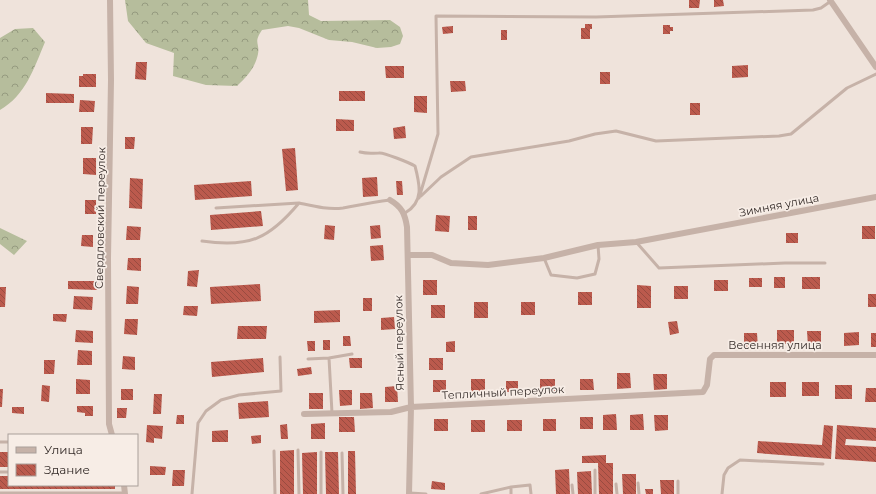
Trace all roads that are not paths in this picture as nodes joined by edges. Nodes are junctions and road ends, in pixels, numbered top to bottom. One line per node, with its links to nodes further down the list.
1 (110, 0): 27 (street, Свердловский переулок)
2 (831, 1): 3 (street); 7 (lane)
3 (876, 67)
4 (876, 74): 7 (lane)
5 (360, 152): 7 (lane)
6 (876, 196): 13 (street, Зимняя улица)
7 (419, 198): 11 (lane)
8 (390, 200): 9 (lane); 11 (street)
9 (299, 203): 10 (lane); 12 (lane)
10 (216, 208)
11 (405, 213): 15 (street, Ясный переулок)
12 (202, 241)
13 (636, 242): 14 (street, Зимняя улица); 17 (lane)
14 (598, 245): 16 (street, Зимняя улица); 16 (lane)
15 (408, 256): 16 (street, Зимняя улица); 24 (street, Ясный переулок)
16 (544, 258)
17 (825, 263)
18 (352, 354): 21 (lane)
19 (876, 355): 23 (street, Весенняя улица)
20 (280, 357): 41 (lane)
21 (329, 358): 22 (lane); 25 (lane)
22 (308, 359)
23 (703, 392): 24 (street, Тепличный переулок)
24 (411, 407): 25 (street, Тепличный переулок); 46 (street, Ясный переулок)
25 (332, 413): 26 (street, Тепличный переулок)
26 (304, 414)
27 (112, 434)
28 (298, 450): 43 (lane)
29 (274, 451): 42 (lane)
30 (321, 452): 44 (lane)
31 (342, 453): 45 (lane)
32 (823, 464): 56 (lane)
33 (595, 470): 52 (lane)
34 (678, 481): 55 (lane)
35 (638, 483): 54 (lane)
36 (616, 484): 53 (lane)
37 (572, 485): 51 (lane)
38 (511, 487): 48 (lane); 49 (lane); 50 (lane)
39 (0, 493): 40 (lane)
40 (125, 493)
41 (192, 494)
42 (275, 494)
43 (299, 494)
44 (321, 494)
45 (343, 494)
46 (409, 494): 47 (lane)
47 (426, 494)
48 (481, 494)
49 (512, 494)
50 (531, 494)
51 (572, 494)
52 (595, 494)
53 (616, 494)
54 (639, 494)
55 (678, 494)
56 (722, 494)

